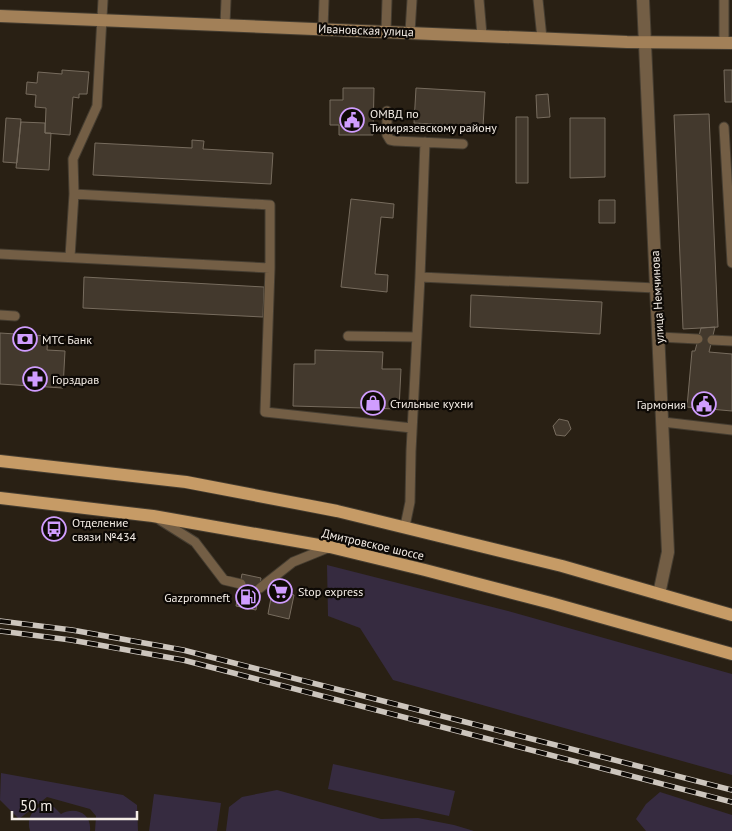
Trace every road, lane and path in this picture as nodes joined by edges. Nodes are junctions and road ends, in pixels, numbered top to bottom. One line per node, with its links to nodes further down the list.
1 (103, 0): 11 (lane)
2 (226, 0): 12 (lane)
3 (324, 0): 13 (lane)
4 (387, 0): 14 (lane)
5 (412, 0): 15 (lane)
6 (479, 0): 16 (lane)
7 (538, 0): 17 (lane)
8 (643, 0): 18 (street, улица Немчинова)
9 (724, 0): 19 (lane)
10 (0, 16): 11 (street, Ивановская улица)
11 (102, 20): 12 (street, Ивановская улица); 24 (lane)
12 (225, 24): 13 (street, Ивановская улица)
13 (323, 28): 14 (street, Ивановская улица)
14 (386, 31): 15 (street, Ивановская улица)
15 (410, 32): 16 (street, Ивановская улица)
16 (482, 35): 17 (street, Ивановская улица)
17 (542, 38): 18 (street, Ивановская улица)
18 (645, 42): 19 (street, Ивановская улица); 30 (street, улица Немчинова)
19 (728, 43)
20 (388, 110): 22 (lane)
21 (724, 127): 27 (lane)
22 (425, 142): 23 (lane); 29 (lane)
23 (463, 144)
24 (74, 194): 26 (lane); 28 (lane)
25 (0, 254): 26 (lane)
26 (70, 257): 28 (lane)
27 (732, 263)
28 (270, 268): 40 (lane)
29 (420, 277): 30 (lane); 34 (lane)
30 (656, 288): 35 (street, улица Немчинова)
31 (0, 315): 32 (lane)
32 (15, 316)
33 (348, 336): 34 (lane)
34 (417, 337): 40 (lane)
35 (659, 337): 36 (lane); 39 (street, улица Немчинова)
36 (698, 339)
37 (712, 340): 38 (lane)
38 (732, 341)
39 (663, 422): 41 (lane); 49 (street, улица Немчинова)
40 (412, 428): 45 (lane)
41 (732, 430)
42 (0, 461): 45 (main road, Дмитровское шоссе)
43 (0, 498): 44 (main road, Дмитровское шоссе)
44 (153, 516): 46 (main road, Дмитровское шоссе); 47 (lane)
45 (404, 526): 49 (main road, Дмитровское шоссе)
46 (330, 547): 48 (lane); 51 (main road, Дмитровское шоссе)
47 (241, 584)
48 (260, 588)
49 (659, 594): 50 (main road, Дмитровское шоссе)
50 (732, 615)
51 (732, 654)

